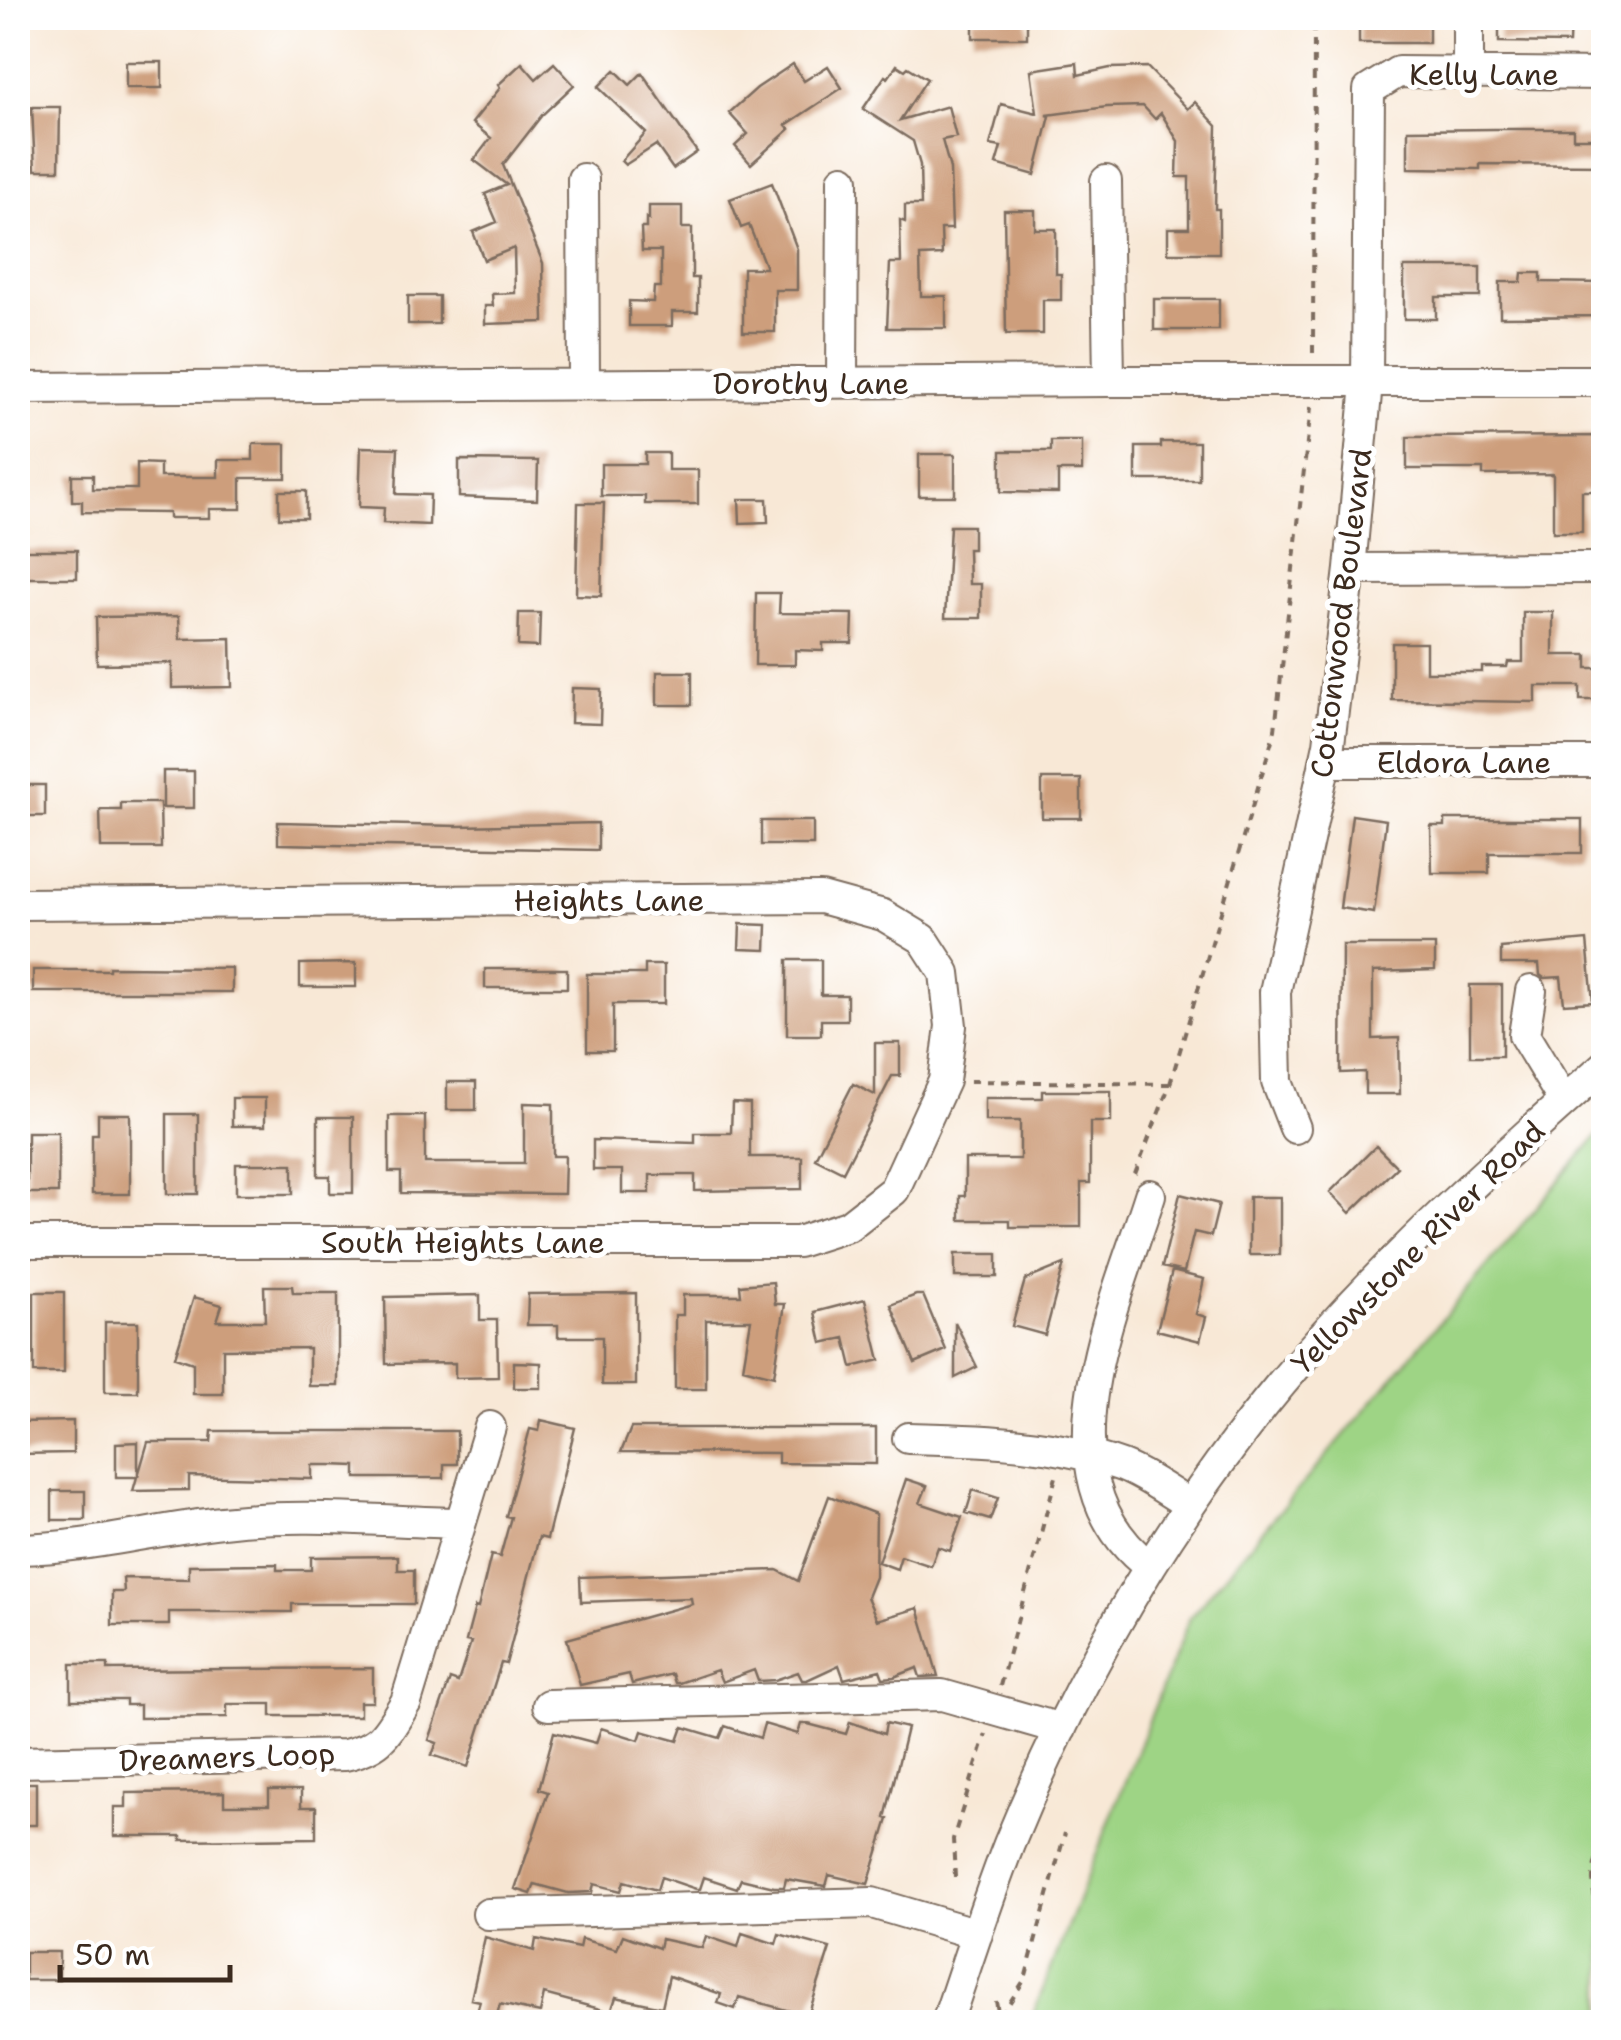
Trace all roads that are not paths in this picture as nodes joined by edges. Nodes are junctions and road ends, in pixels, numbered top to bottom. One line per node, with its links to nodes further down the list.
1 (1468, 18): 2 (street)
2 (1468, 72): 3 (street, Kelly Lane); 4 (street, Kelly Lane)
3 (1604, 74)
4 (1369, 90): 11 (street, Cottonwood Boulevard)
5 (583, 179): 12 (street)
6 (843, 180): 10 (street)
7 (1106, 181): 8 (street)
8 (1110, 380): 10 (street, Dorothy Lane); 11 (street, Dorothy Lane)
9 (1604, 381): 11 (street, Dorothy Lane)
10 (842, 382): 12 (street, Dorothy Lane)
11 (1367, 383): 15 (street, Cottonwood Boulevard)
12 (584, 384): 13 (street, Dorothy Lane)
13 (18, 388)
14 (1604, 568): 15 (street)
15 (1350, 569): 16 (street, Cottonwood Boulevard)
16 (1325, 762): 17 (street, Eldora Lane); 22 (street, Cottonwood Boulevard)
17 (1604, 762)
18 (18, 904): 24 (street, Heights Lane)
19 (1531, 991): 21 (street)
20 (1604, 1066): 21 (street, Yellowstone River Road)
21 (1564, 1100): 29 (street, Yellowstone River Road)
22 (1295, 1128)
23 (1143, 1184): 28 (street)
24 (894, 1190): 25 (street, South Heights Lane)
25 (18, 1242)
26 (490, 1427): 30 (street, Dreamers Loop)
27 (908, 1438): 28 (street)
28 (1076, 1453): 29 (street); 32 (street)
29 (1190, 1505): 32 (street, Yellowstone River Road)
30 (458, 1523): 31 (street); 35 (street, Dreamers Loop)
31 (18, 1549)
32 (1150, 1567): 34 (street, Yellowstone River Road)
33 (548, 1705): 34 (street)
34 (1061, 1729): 37 (street, Yellowstone River Road)
35 (18, 1762)
36 (488, 1914): 37 (street)
37 (977, 1934): 38 (street, Yellowstone River Road)
38 (947, 2022)

